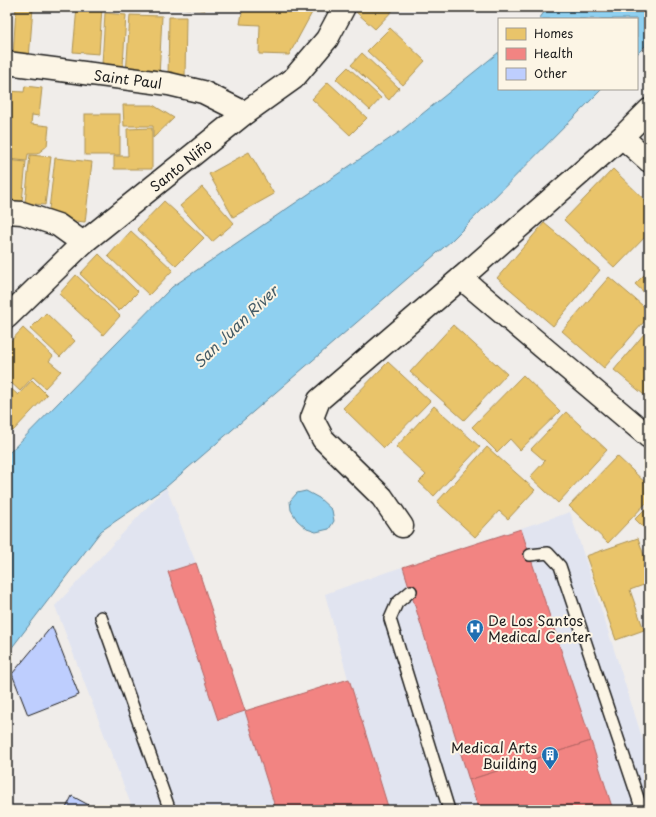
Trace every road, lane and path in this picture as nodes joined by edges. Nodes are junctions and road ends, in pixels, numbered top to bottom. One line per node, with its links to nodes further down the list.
1 (344, 7): 4 (street, Santo Niño)
2 (7, 63): 4 (street, Saint Paul)
3 (649, 110): 5 (street)
4 (244, 113): 8 (street, Santo Niño)
5 (622, 137): 6 (street); 9 (street)
6 (649, 161)
7 (7, 212): 8 (street)
8 (83, 243): 10 (street, Santo Niño)
9 (461, 278): 11 (street); 12 (street)
10 (7, 317)
11 (649, 437)
12 (402, 526)
13 (530, 555): 18 (lane)
14 (411, 591): 17 (lane)
15 (101, 617): 16 (lane)
16 (167, 810)
17 (449, 810)
18 (642, 810)

